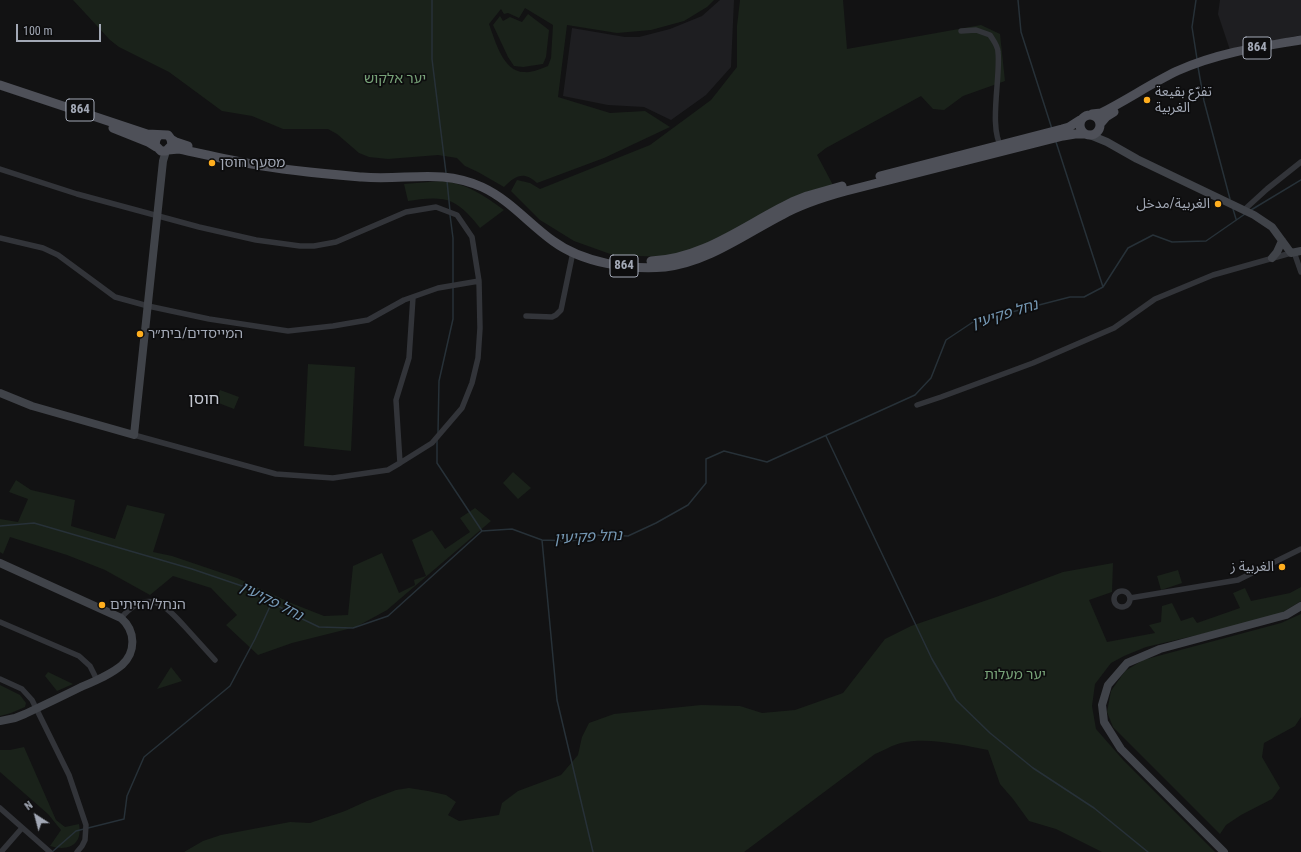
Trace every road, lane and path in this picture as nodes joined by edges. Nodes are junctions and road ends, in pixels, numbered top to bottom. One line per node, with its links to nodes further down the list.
1 (961, 31): 13 (street)
2 (1301, 40): 3 (main road, 864)
3 (1213, 57): 6 (main road, 864); 8 (main road, 864)
4 (0, 85): 10 (main road, 864)
5 (0, 90): 14 (main road, 864)
6 (1092, 114): 7 (main road); 8 (main road)
7 (1080, 120): 9 (main road); 13 (main road, 864)
8 (1100, 125): 9 (main road); 12 (street)
9 (1087, 134): 12 (street); 15 (main road, 864)
10 (160, 135): 11 (main road); 14 (main road)
11 (171, 139): 13 (main road, 864); 14 (main road)
12 (1107, 142): 18 (street)
13 (1000, 145): 15 (street)
14 (162, 149): 19 (street); 22 (main road, 864)
15 (1012, 149): 22 (main road, 864)
16 (1301, 162): 18 (street)
17 (0, 169): 19 (street)
18 (1244, 210): 21 (street)
19 (157, 216): 26 (street); 28 (street)
20 (0, 238): 28 (street)
21 (1283, 241): 23 (street); 24 (street)
22 (573, 252): 29 (street)
23 (1297, 252): 24 (street); 25 (street)
24 (1272, 258): 31 (street)
25 (1301, 272)
26 (480, 281): 27 (street); 33 (street)
27 (413, 297): 28 (street); 33 (street)
28 (148, 306): 32 (street)
29 (526, 316)
30 (0, 393): 32 (street)
31 (917, 405)
32 (134, 435): 33 (street)
33 (400, 463)
34 (1301, 549): 36 (street)
35 (0, 563): 38 (street)
36 (1130, 598)
37 (1301, 606): 50 (street)
38 (121, 618): 40 (street); 42 (street)
39 (0, 622): 42 (street)
40 (215, 660)
41 (0, 679): 43 (street)
42 (97, 680): 43 (street)
43 (37, 709): 44 (street); 49 (street)
44 (0, 721)
45 (0, 808): 46 (street)
46 (22, 828): 47 (street); 48 (street)
47 (1, 852)
48 (50, 852)
49 (77, 852)
50 (1224, 852)

